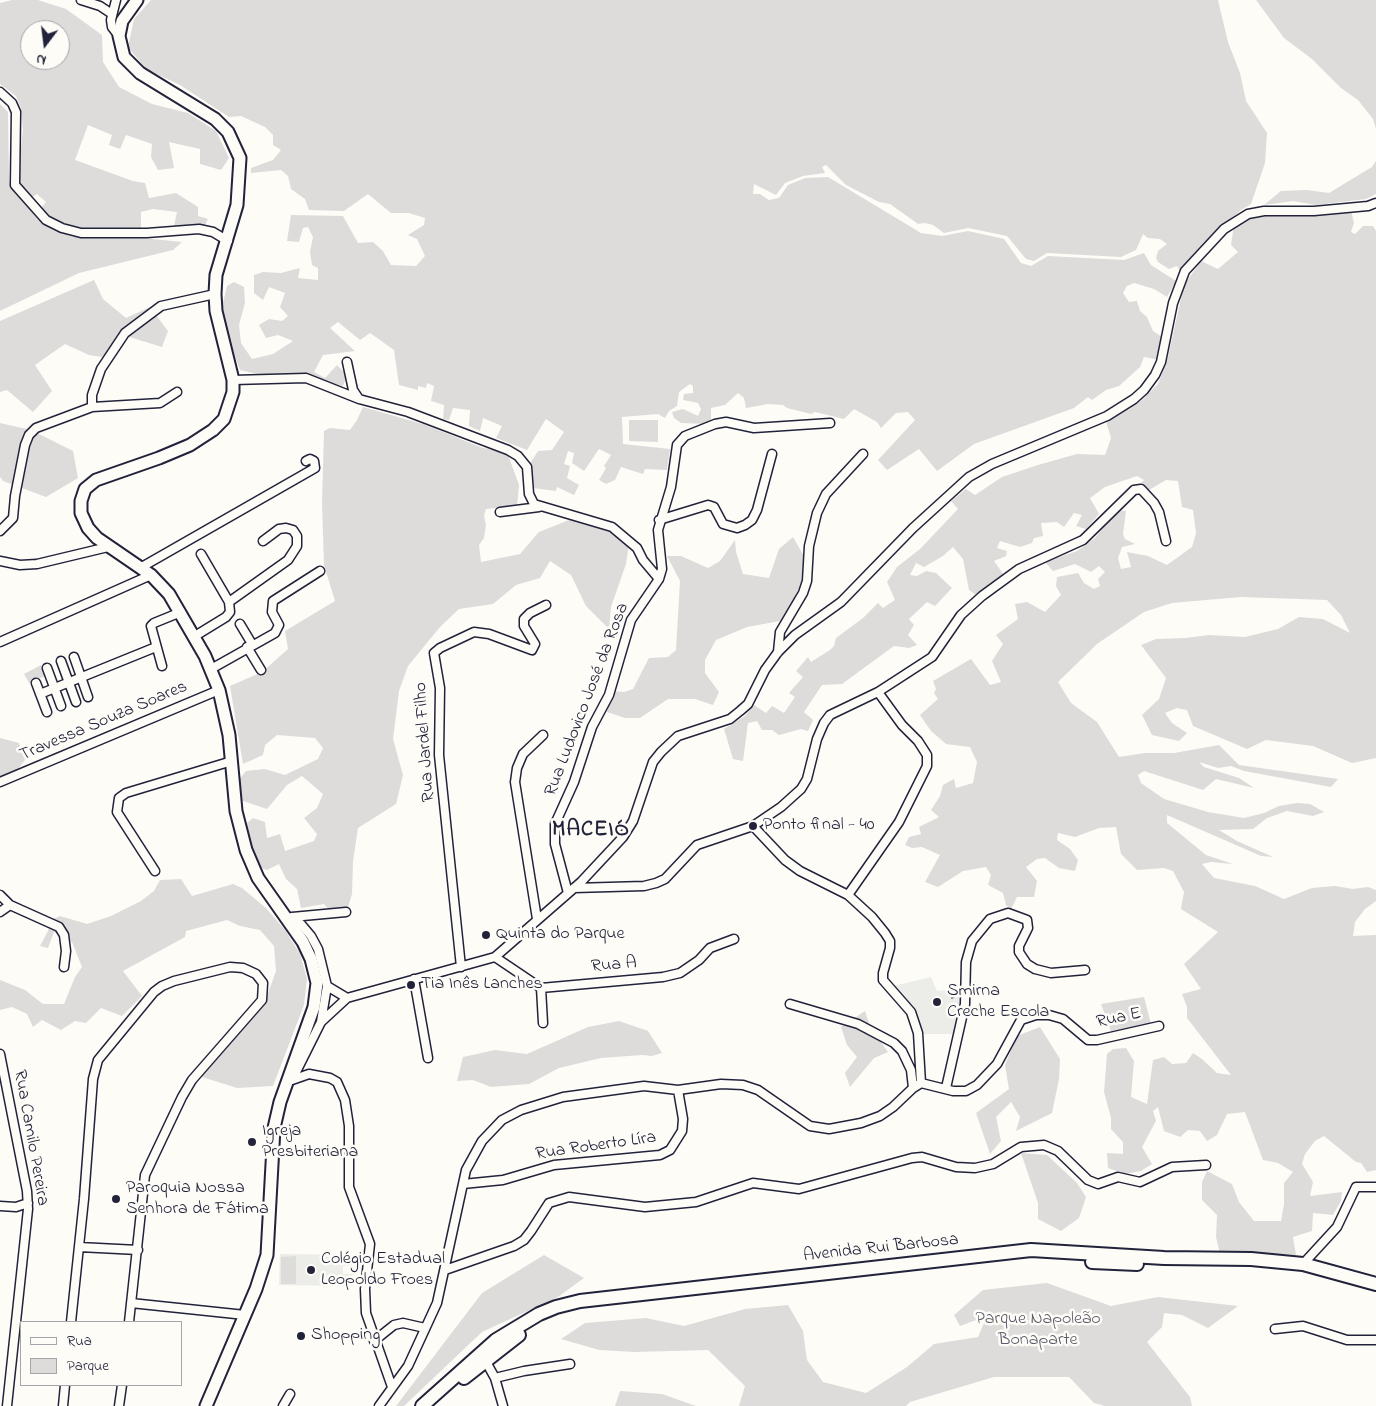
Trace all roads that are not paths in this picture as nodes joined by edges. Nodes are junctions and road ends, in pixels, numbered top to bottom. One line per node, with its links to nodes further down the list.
1 (81, 0): 4 (street)
2 (116, 0): 4 (street)
3 (137, 0): 5 (main road)
4 (112, 14): 5 (street)
5 (119, 36): 8 (main road)
6 (0, 92): 8 (street)
7 (1376, 203): 40 (street)
8 (228, 241): 9 (main road)
9 (215, 294): 11 (main road); 14 (street)
10 (347, 362): 13 (street)
11 (233, 380): 13 (street); 25 (main road)
12 (177, 392): 14 (street)
13 (359, 399): 19 (street)
14 (92, 407): 22 (street)
15 (830, 423): 21 (street, Rua Ludovico José da Rosa)
16 (772, 454): 21 (street)
17 (863, 454): 40 (street)
18 (306, 461): 28 (street)
19 (539, 507): 20 (street); 31 (street)
20 (500, 512)
21 (659, 520): 31 (street, Rua Ludovico José da Rosa)
22 (0, 532)
23 (263, 540): 32 (street)
24 (1166, 541): 52 (street)
25 (108, 547): 27 (street); 28 (main road)
26 (201, 554): 32 (street)
27 (0, 561)
28 (140, 568): 30 (main road)
29 (320, 571): 38 (street)
30 (151, 575): 34 (main road); 37 (street)
31 (659, 579): 63 (street, Rua Ludovico José da Rosa)
32 (229, 602): 36 (street)
33 (546, 605): 74 (street, Rua Jardel Filho)
34 (181, 612): 36 (main road); 39 (street)
35 (240, 624): 38 (street)
36 (195, 636): 45 (main road)
37 (0, 642)
38 (250, 646): 45 (street); 46 (street)
39 (156, 647): 43 (street); 47 (street)
40 (778, 652): 63 (street)
41 (74, 657): 47 (street)
42 (61, 661): 48 (street)
43 (162, 666)
44 (47, 668): 50 (street)
45 (211, 669): 51 (main road)
46 (261, 670)
47 (81, 677): 48 (street); 54 (street)
48 (69, 682): 50 (street); 55 (street)
49 (36, 683): 53 (street)
50 (54, 688): 53 (street); 56 (street)
51 (219, 690): 59 (main road); 60 (street, Travessa Souza Soares)
52 (878, 692): 61 (street); 65 (street)
53 (40, 694): 57 (street)
54 (88, 697)
55 (76, 702)
56 (61, 706)
57 (47, 712)
58 (543, 735): 70 (street)
59 (232, 760): 62 (street); 69 (main road)
60 (0, 782)
61 (753, 826): 63 (street); 65 (street)
62 (154, 871)
63 (571, 890): 70 (street)
64 (0, 895): 66 (street)
65 (848, 895): 87 (street)
66 (10, 905): 67 (street); 73 (street)
67 (0, 912)
68 (346, 912): 69 (street)
69 (290, 917): 77 (street); 91 (main road)
70 (537, 918): 72 (street)
71 (734, 939): 78 (street, Rua A)
72 (495, 957): 74 (street); 78 (street)
73 (64, 967)
74 (461, 967): 76 (street)
75 (1085, 970): 89 (street)
76 (414, 979): 79 (street); 85 (street)
77 (327, 986): 79 (street); 81 (street)
78 (541, 988): 82 (street)
79 (346, 998): 81 (street)
80 (790, 1004): 88 (street)
81 (321, 1022): 86 (street)
82 (542, 1023)
83 (1159, 1026): 89 (street, Rua E)
84 (0, 1054): 95 (street, Rua Camilo Pereira)
85 (428, 1058)
86 (292, 1080): 91 (street); 110 (street)
87 (921, 1083): 88 (street); 89 (street, Rua E)
88 (913, 1088): 90 (street)
89 (946, 1088)
90 (678, 1090): 93 (street); 93 (street, Rua Roberto Líra)
91 (284, 1093): 104 (main road)
92 (1206, 1165): 100 (street)
93 (462, 1184): 100 (street)
94 (1376, 1187): 99 (street)
95 (28, 1202): 96 (street); 118 (street, Rua Camilo Pereira)
96 (0, 1206)
97 (79, 1248): 98 (street); 98 (street); 105 (street)
98 (138, 1250): 103 (street)
99 (1303, 1264): 101 (main road, Avenida Rui Barbosa); 124 (main road, Avenida Rui Barbosa)
100 (446, 1270): 107 (street)
101 (1376, 1284)
102 (1376, 1290): 111 (main road, Avenida Rui Barbosa)
103 (131, 1304): 104 (street); 106 (street)
104 (245, 1315): 121 (main road)
105 (72, 1321)
106 (129, 1321)
107 (425, 1328): 110 (street); 116 (street)
108 (1274, 1329): 109 (street)
109 (1376, 1340)
110 (374, 1341): 116 (street)
111 (484, 1360): 113 (street); 125 (main road, Avenida Rui Barbosa)
112 (570, 1364): 113 (street)
113 (495, 1378): 126 (street)
114 (65, 1386): 119 (street)
115 (122, 1386): 120 (street)
116 (392, 1387): 123 (street)
117 (290, 1394): 122 (street)
118 (7, 1406)
119 (63, 1406)
120 (119, 1406)
121 (206, 1406)
122 (283, 1406)
123 (379, 1406)
124 (422, 1406)
125 (432, 1406)
126 (502, 1406)

